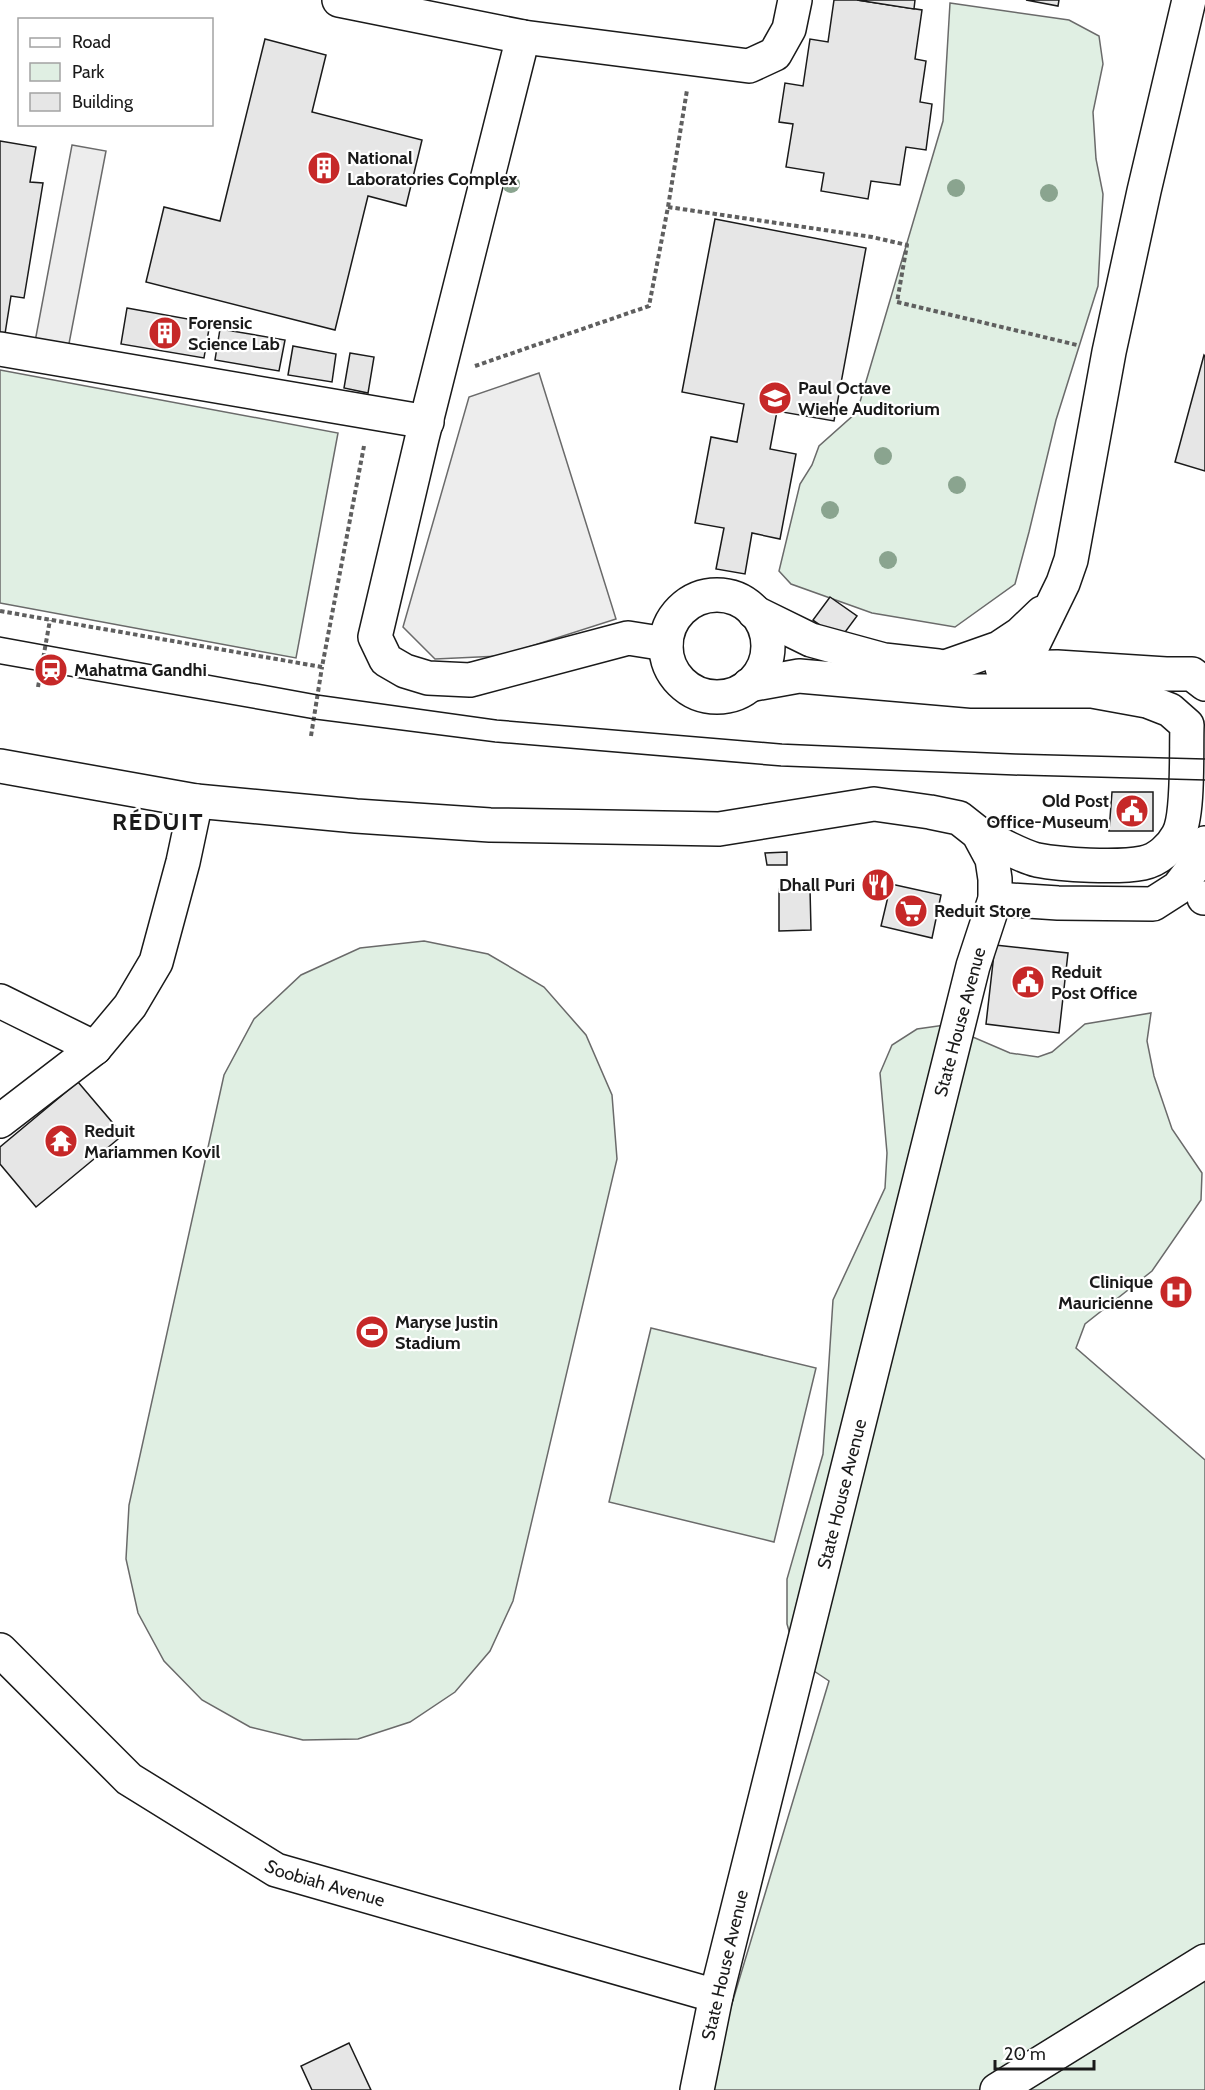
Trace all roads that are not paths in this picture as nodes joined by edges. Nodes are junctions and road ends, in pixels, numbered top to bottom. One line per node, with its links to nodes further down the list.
1 (339, 0): 4 (street)
2 (795, 0): 4 (street)
3 (1189, 0): 7 (street)
4 (524, 37): 6 (street)
5 (0, 349): 6 (street)
6 (427, 422): 9 (street)
7 (1054, 601): 10 (street); 11 (street)
8 (754, 612): 9 (street); 10 (street); 13 (street)
9 (666, 644): 13 (street)
10 (945, 667): 11 (street)
11 (1022, 667): 12 (street)
12 (1205, 684)
13 (749, 685): 16 (street)
14 (0, 766): 15 (street)
15 (196, 801): 16 (street); 21 (street)
16 (978, 833): 19 (street)
17 (1205, 843): 18 (street)
18 (1198, 895): 19 (street)
19 (995, 899): 25 (street, State House Avenue)
20 (0, 1000): 21 (street)
21 (95, 1048): 22 (street)
22 (0, 1121)
23 (0, 1650): 25 (street, Soobiah Avenue)
24 (1205, 1961): 27 (street)
25 (716, 1996): 26 (street, State House Avenue)
26 (697, 2090)
27 (997, 2090)

